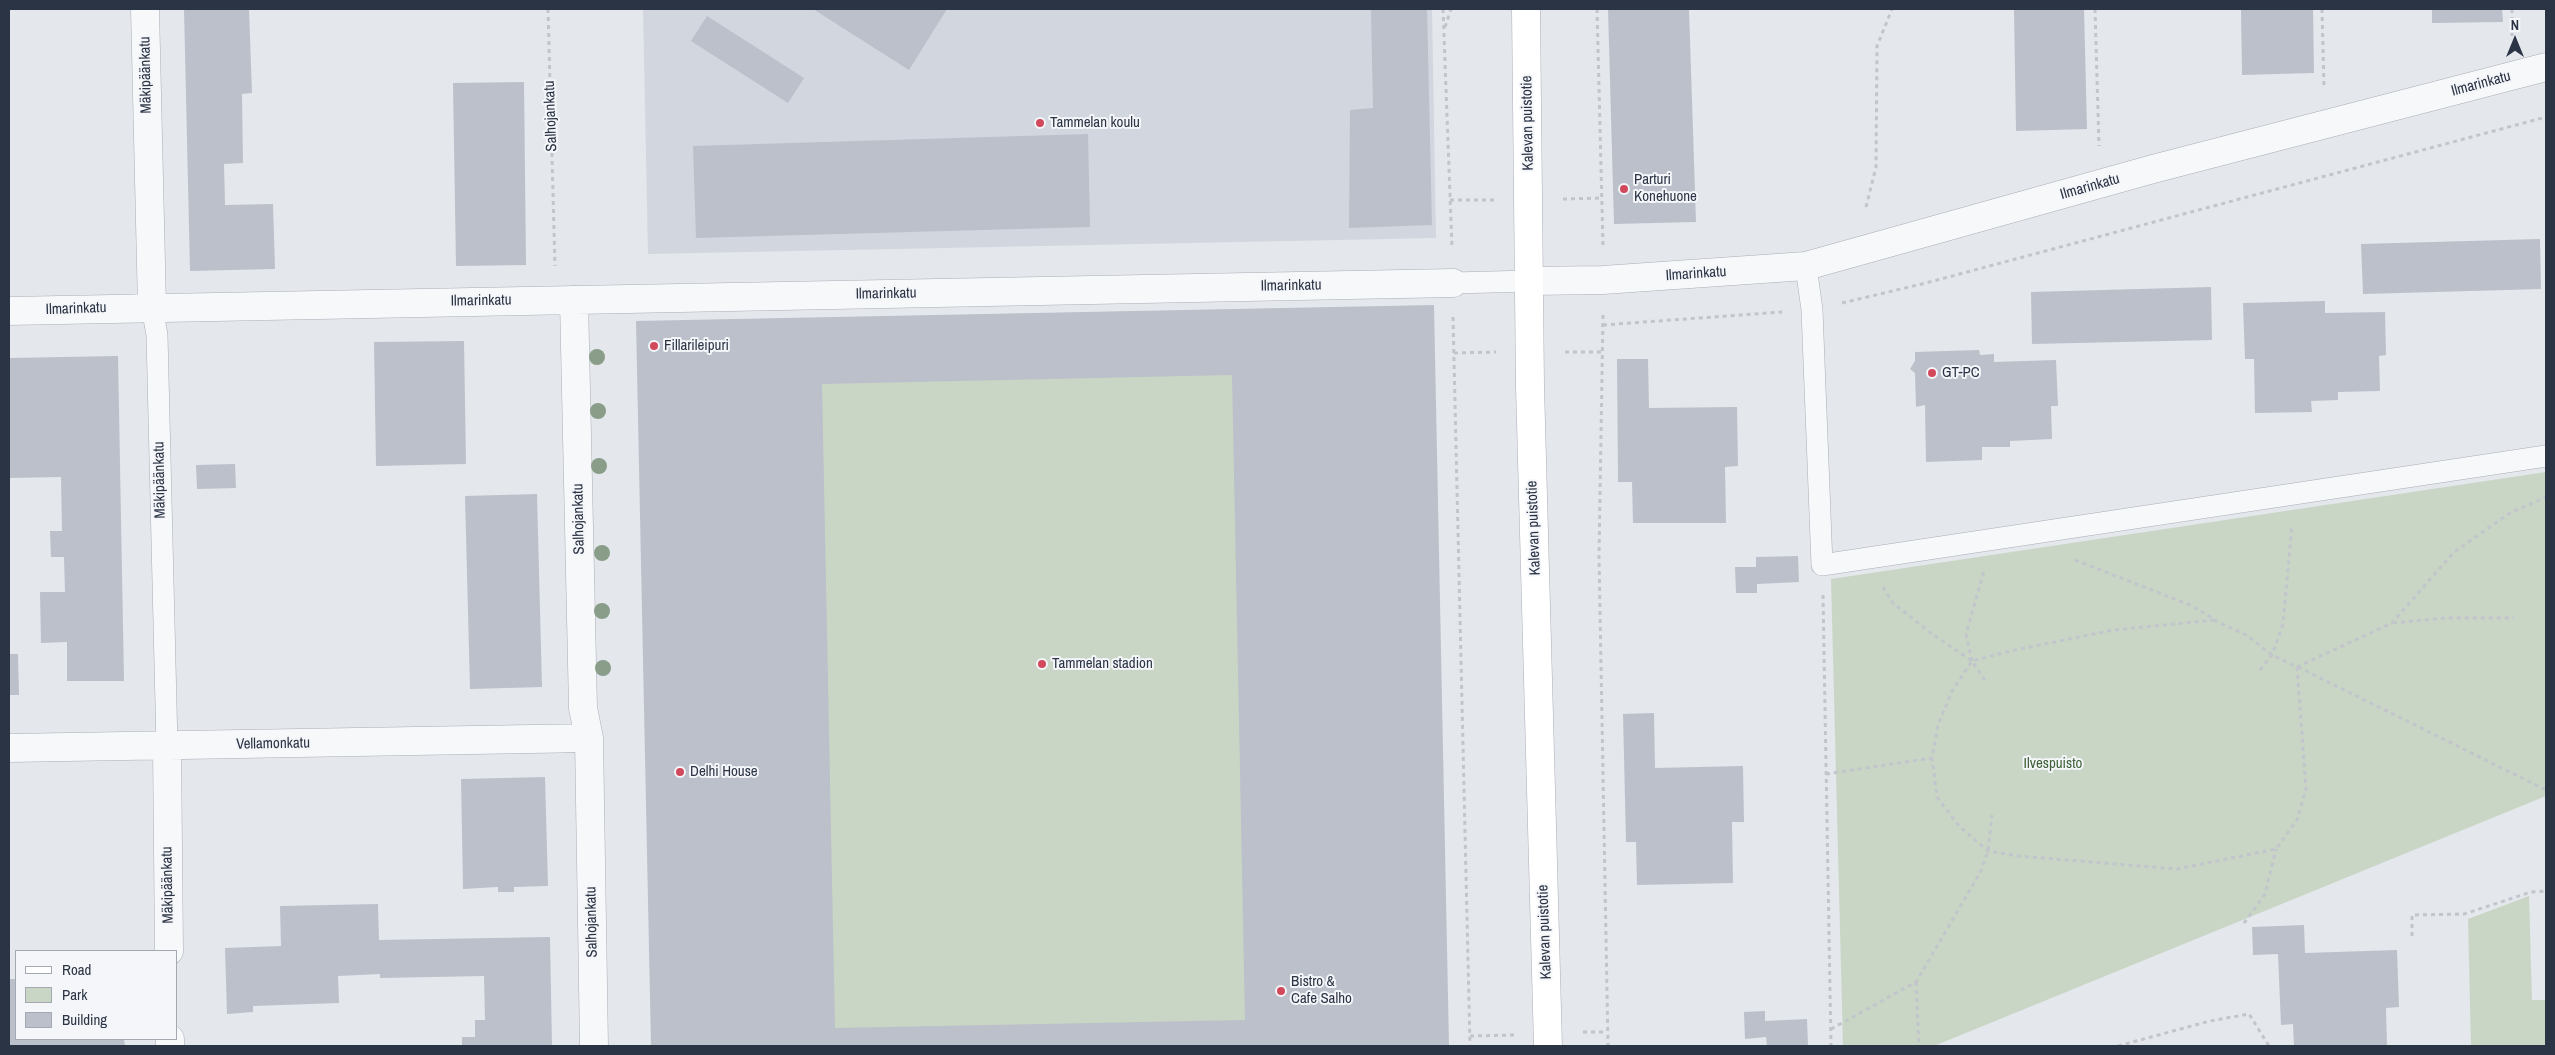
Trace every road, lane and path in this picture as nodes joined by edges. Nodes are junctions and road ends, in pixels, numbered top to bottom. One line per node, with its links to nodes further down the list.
1 (145, 9): 24 (street, Mäkipäänkatu)
2 (548, 9): 19 (path, Salhojankatu)
3 (1443, 9): 11 (path)
4 (1452, 9): 11 (path)
5 (1526, 9): 21 (main road, Kalevan puistotie)
6 (1596, 9): 20 (path)
7 (1892, 9): 17 (path)
8 (2095, 9): 16 (path)
9 (2322, 9): 14 (path)
10 (2512, 9): 12 (path)
11 (1444, 30): 22 (path)
12 (2512, 36)
13 (2546, 67): 18 (street, Ilmarinkatu)
14 (2324, 87)
15 (2546, 117): 25 (path)
16 (2099, 146)
17 (1866, 207)
18 (1806, 266): 20 (street, Ilmarinkatu); 25 (lane)
19 (555, 274)
20 (1603, 280): 21 (street, Ilmarinkatu); 27 (path)
21 (1530, 281): 22 (lane, Ilmarinkatu); 61 (main road, Kalevan puistotie)
22 (1453, 283): 23 (street, Ilmarinkatu)
23 (574, 300): 24 (street, Ilmarinkatu); 44 (street, Salhojankatu)
24 (152, 307): 26 (street, Ilmarinkatu); 45 (lane, Mäkipäänkatu)
25 (1812, 310): 27 (path); 35 (lane)
26 (9, 311)
27 (1603, 325): 62 (path)
28 (1454, 353): 60 (path)
29 (2546, 456): 30 (lane)
30 (2298, 495): 32 (lane); 39 (path)
31 (2546, 497): 38 (path)
32 (1998, 539): 34 (lane); 40 (path)
33 (2070, 558): 37 (path)
34 (1866, 559): 35 (lane); 40 (path)
35 (1822, 565): 48 (path)
36 (2514, 618): 38 (path)
37 (2214, 620): 39 (path); 40 (path)
38 (2392, 623): 41 (path)
39 (2272, 655): 41 (path); 42 (path)
40 (1972, 661): 43 (path); 47 (path)
41 (2297, 667): 49 (path); 51 (path)
42 (2260, 670)
43 (1986, 682)
44 (589, 738): 45 (street, Vellamonkatu); 59 (street, Salhojankatu)
45 (167, 746): 46 (street, Vellamonkatu); 56 (street, Mäkipäänkatu)
46 (9, 748)
47 (1932, 758): 48 (path); 52 (path)
48 (1826, 774): 58 (path)
49 (2546, 790)
50 (1992, 815): 52 (path)
51 (2276, 848): 52 (path); 54 (path)
52 (1988, 850): 57 (path)
53 (2546, 891): 55 (path)
54 (2244, 923)
55 (2412, 936)
56 (169, 950)
57 (1916, 982): 58 (path); 64 (path)
58 (1831, 1029): 63 (path)
59 (594, 1046)
60 (1470, 1046)
61 (1548, 1046)
62 (1608, 1046)
63 (1831, 1046)
64 (1919, 1046)
65 (2118, 1046): 66 (path)
66 (2269, 1046)

